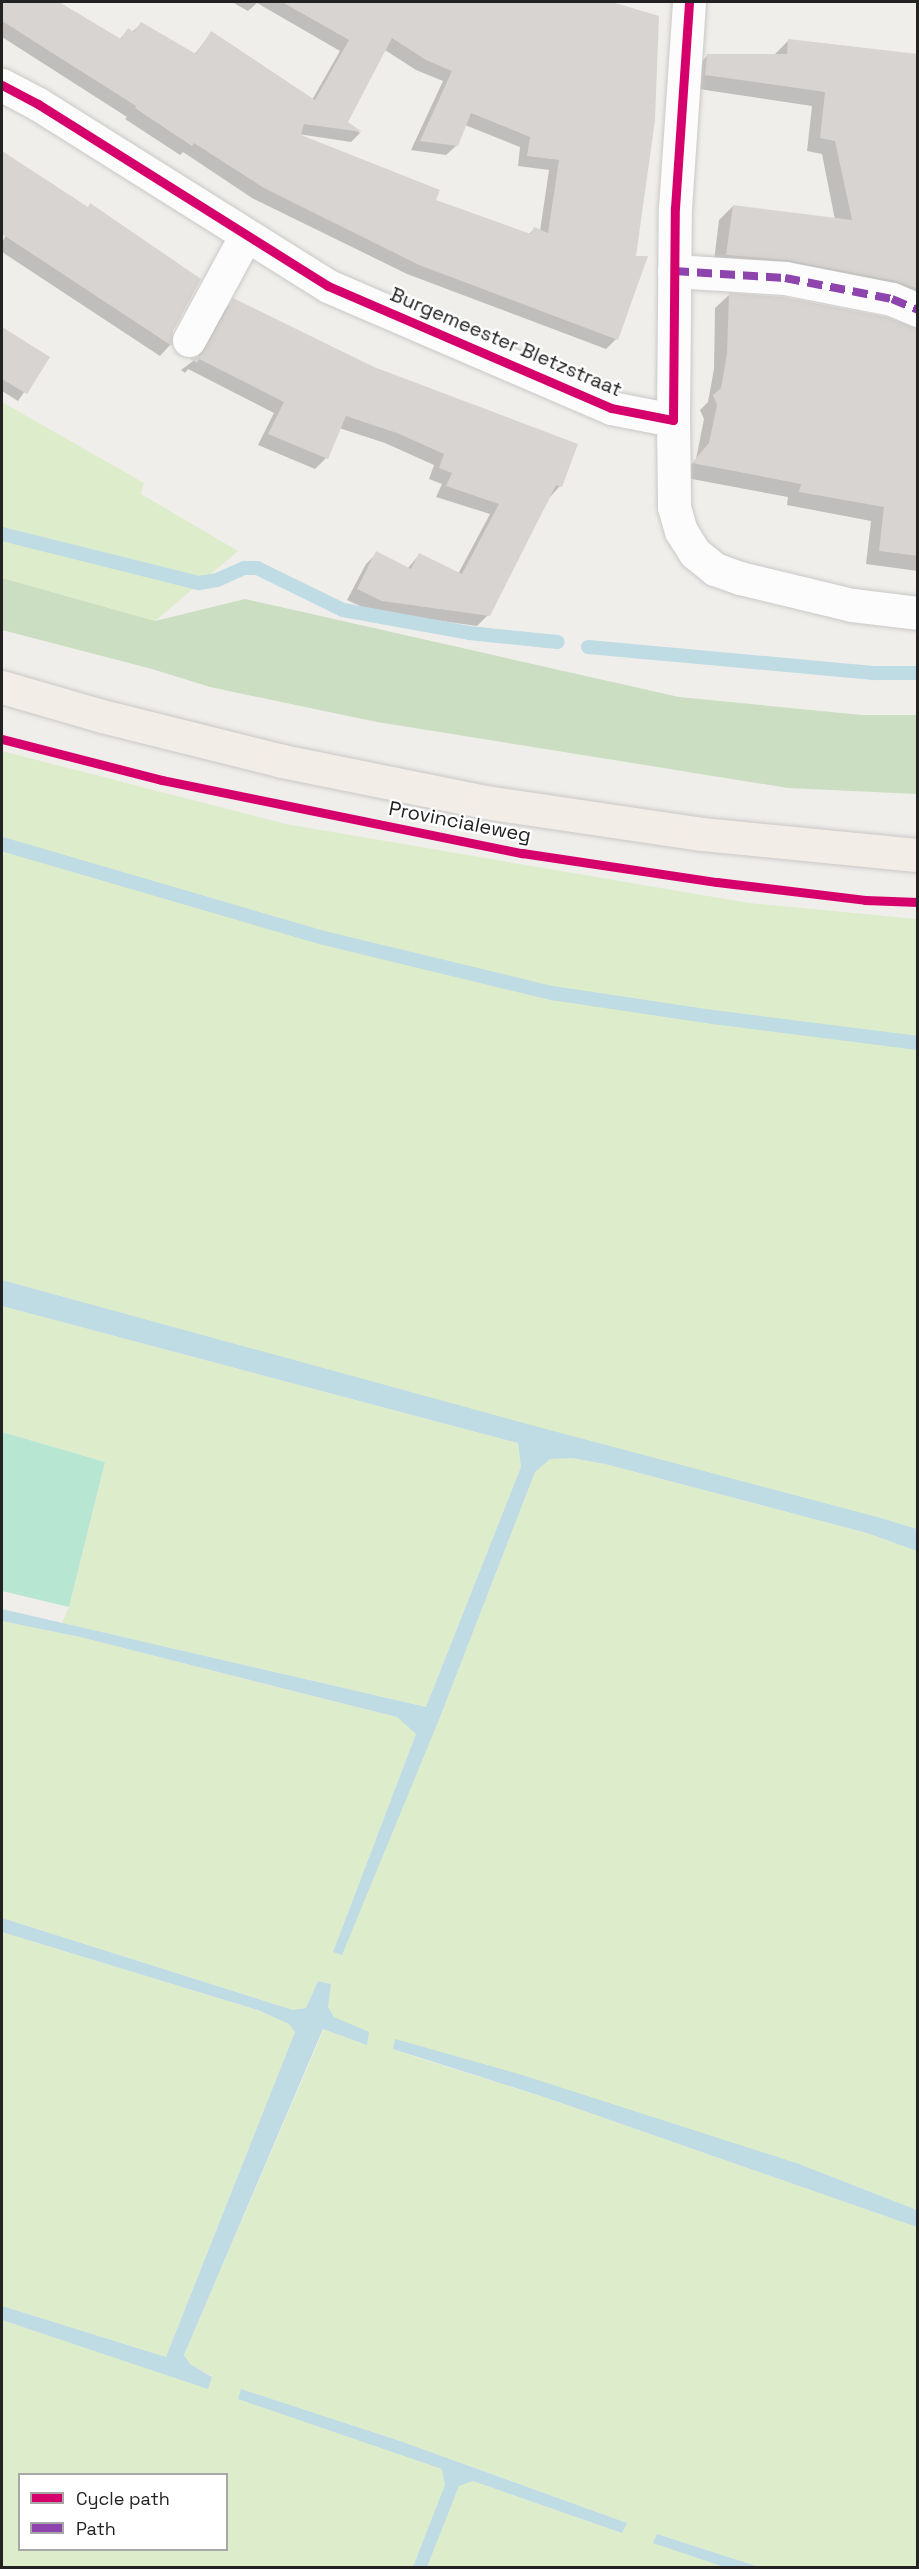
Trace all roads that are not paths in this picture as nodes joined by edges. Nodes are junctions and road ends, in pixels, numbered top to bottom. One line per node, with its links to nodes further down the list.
1 (689, 2): 4 (street)
2 (2, 86): 3 (street, Burgemeester Bletzstraat)
3 (246, 235): 6 (street); 7 (street, Burgemeester Bletzstraat)
4 (674, 271): 5 (street); 7 (street)
5 (918, 310)
6 (189, 340)
7 (673, 420): 8 (street)
8 (918, 613)
9 (2, 687): 10 (main road, Provincialeweg)
10 (918, 855)

